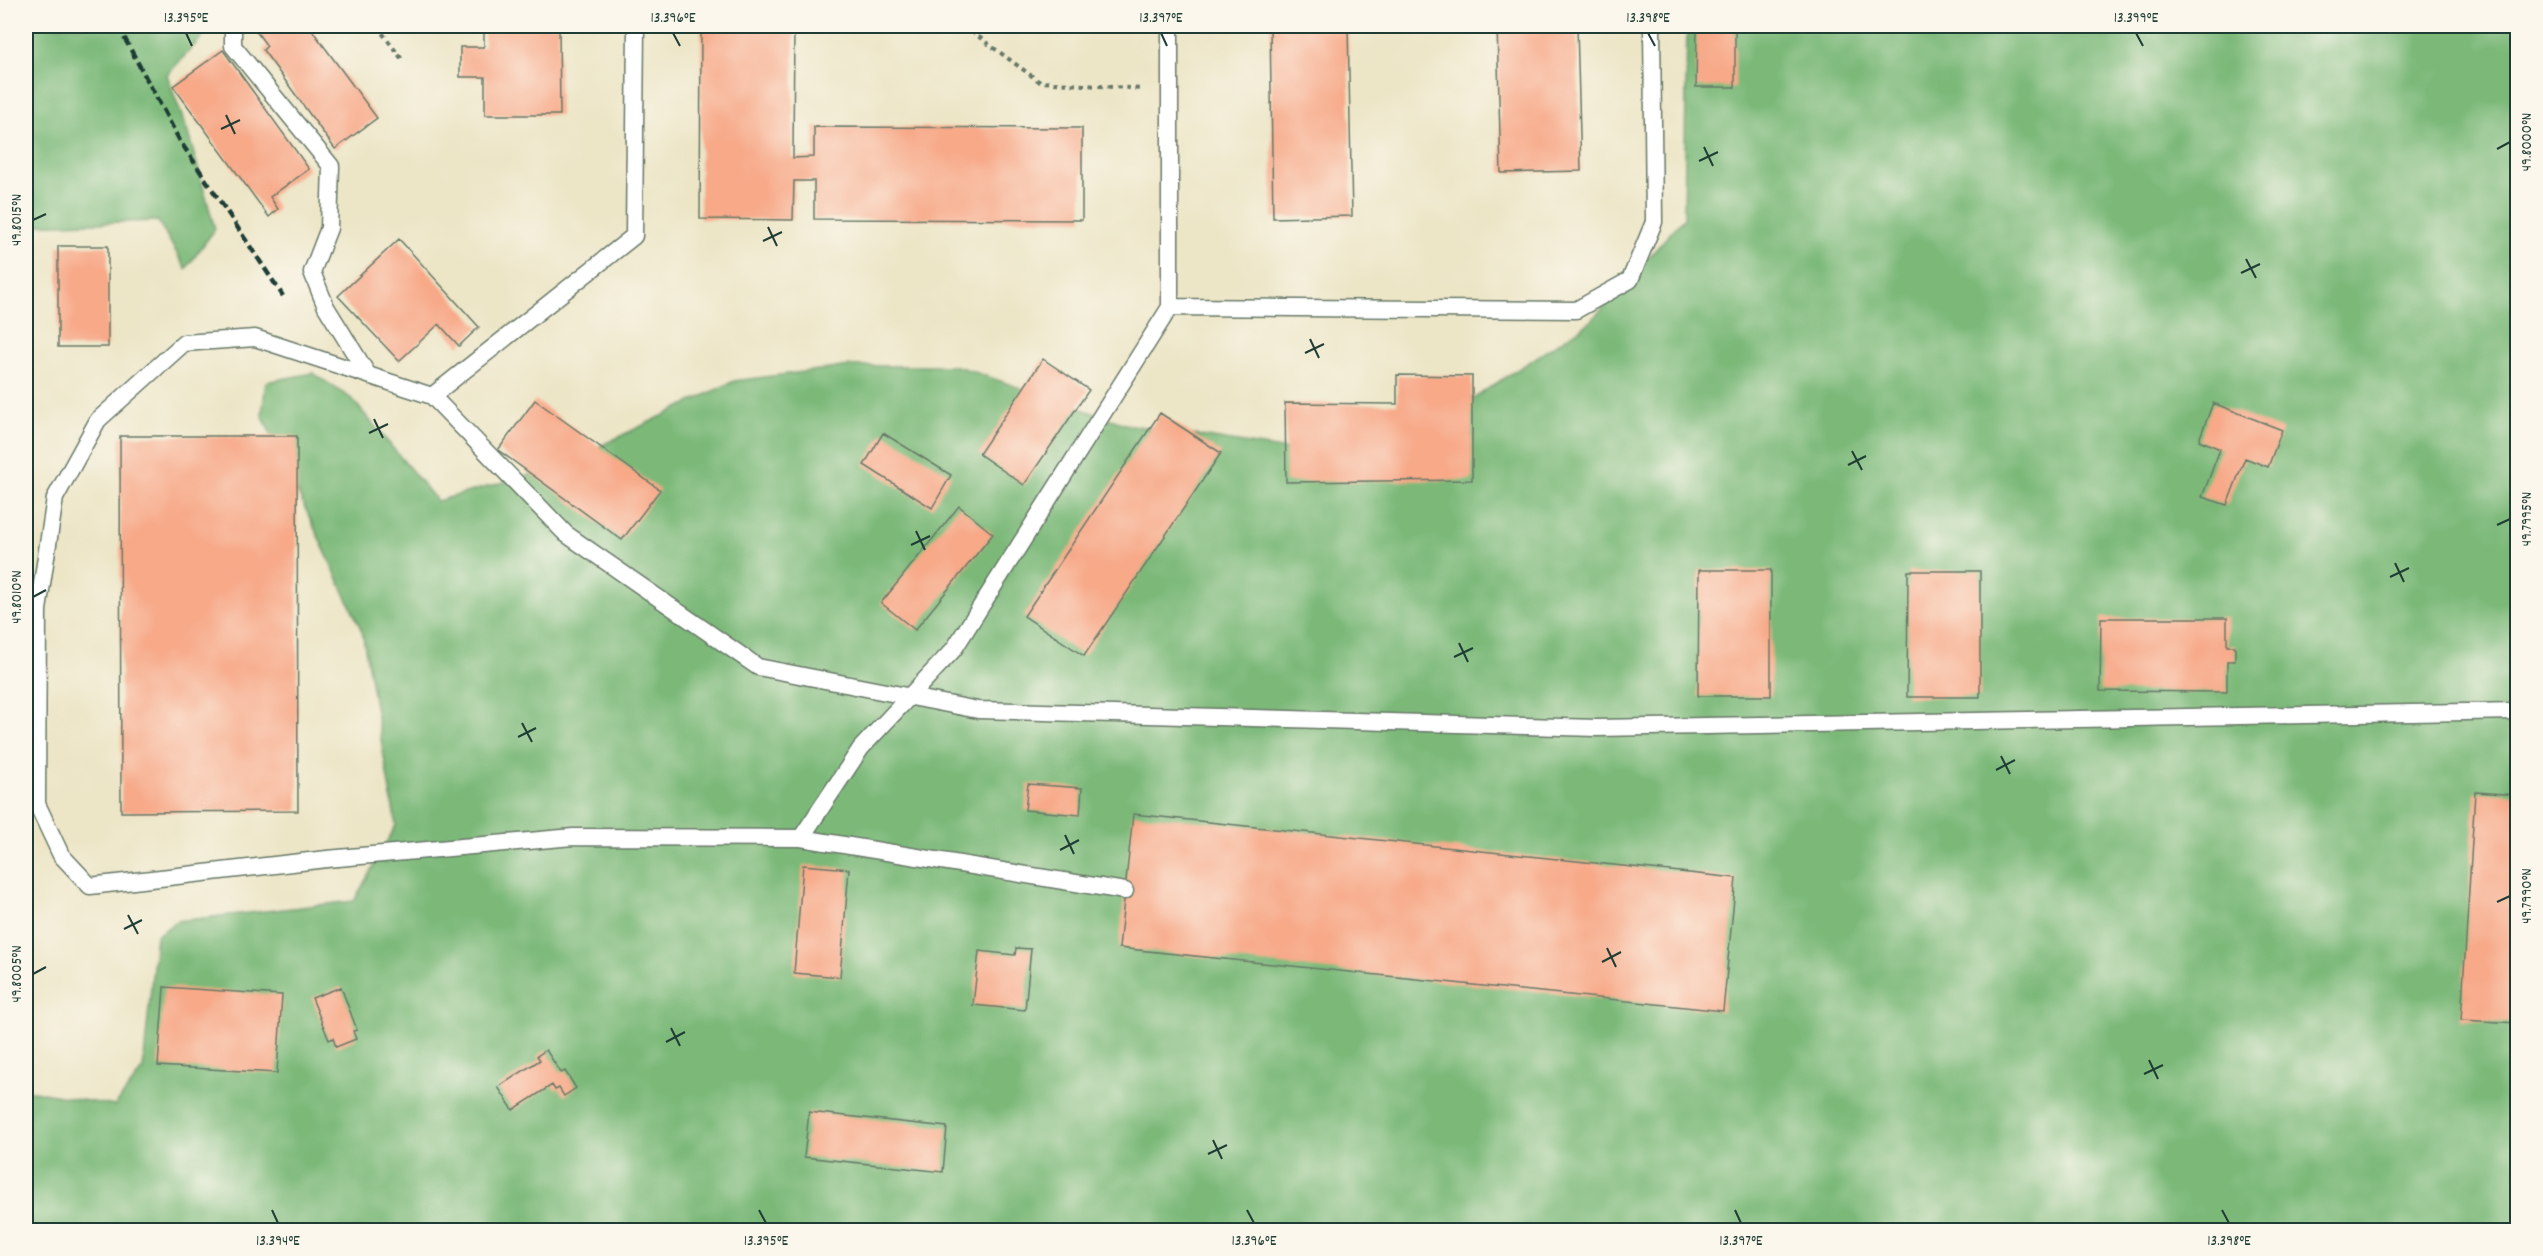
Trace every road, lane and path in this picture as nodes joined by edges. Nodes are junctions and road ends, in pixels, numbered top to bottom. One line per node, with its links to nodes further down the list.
1 (233, 26): 10 (lane)
2 (377, 26): 7 (path)
3 (636, 26): 11 (lane)
4 (964, 26): 8 (path)
5 (1170, 26): 8 (lane)
6 (1652, 26): 9 (lane)
7 (404, 62)
8 (1170, 90): 9 (lane)
9 (1170, 307): 12 (lane)
10 (368, 375): 11 (lane); 14 (lane)
11 (432, 396): 12 (lane)
12 (909, 697): 13 (lane); 14 (lane)
13 (2517, 711)
14 (801, 838): 15 (lane)
15 (1125, 891)

